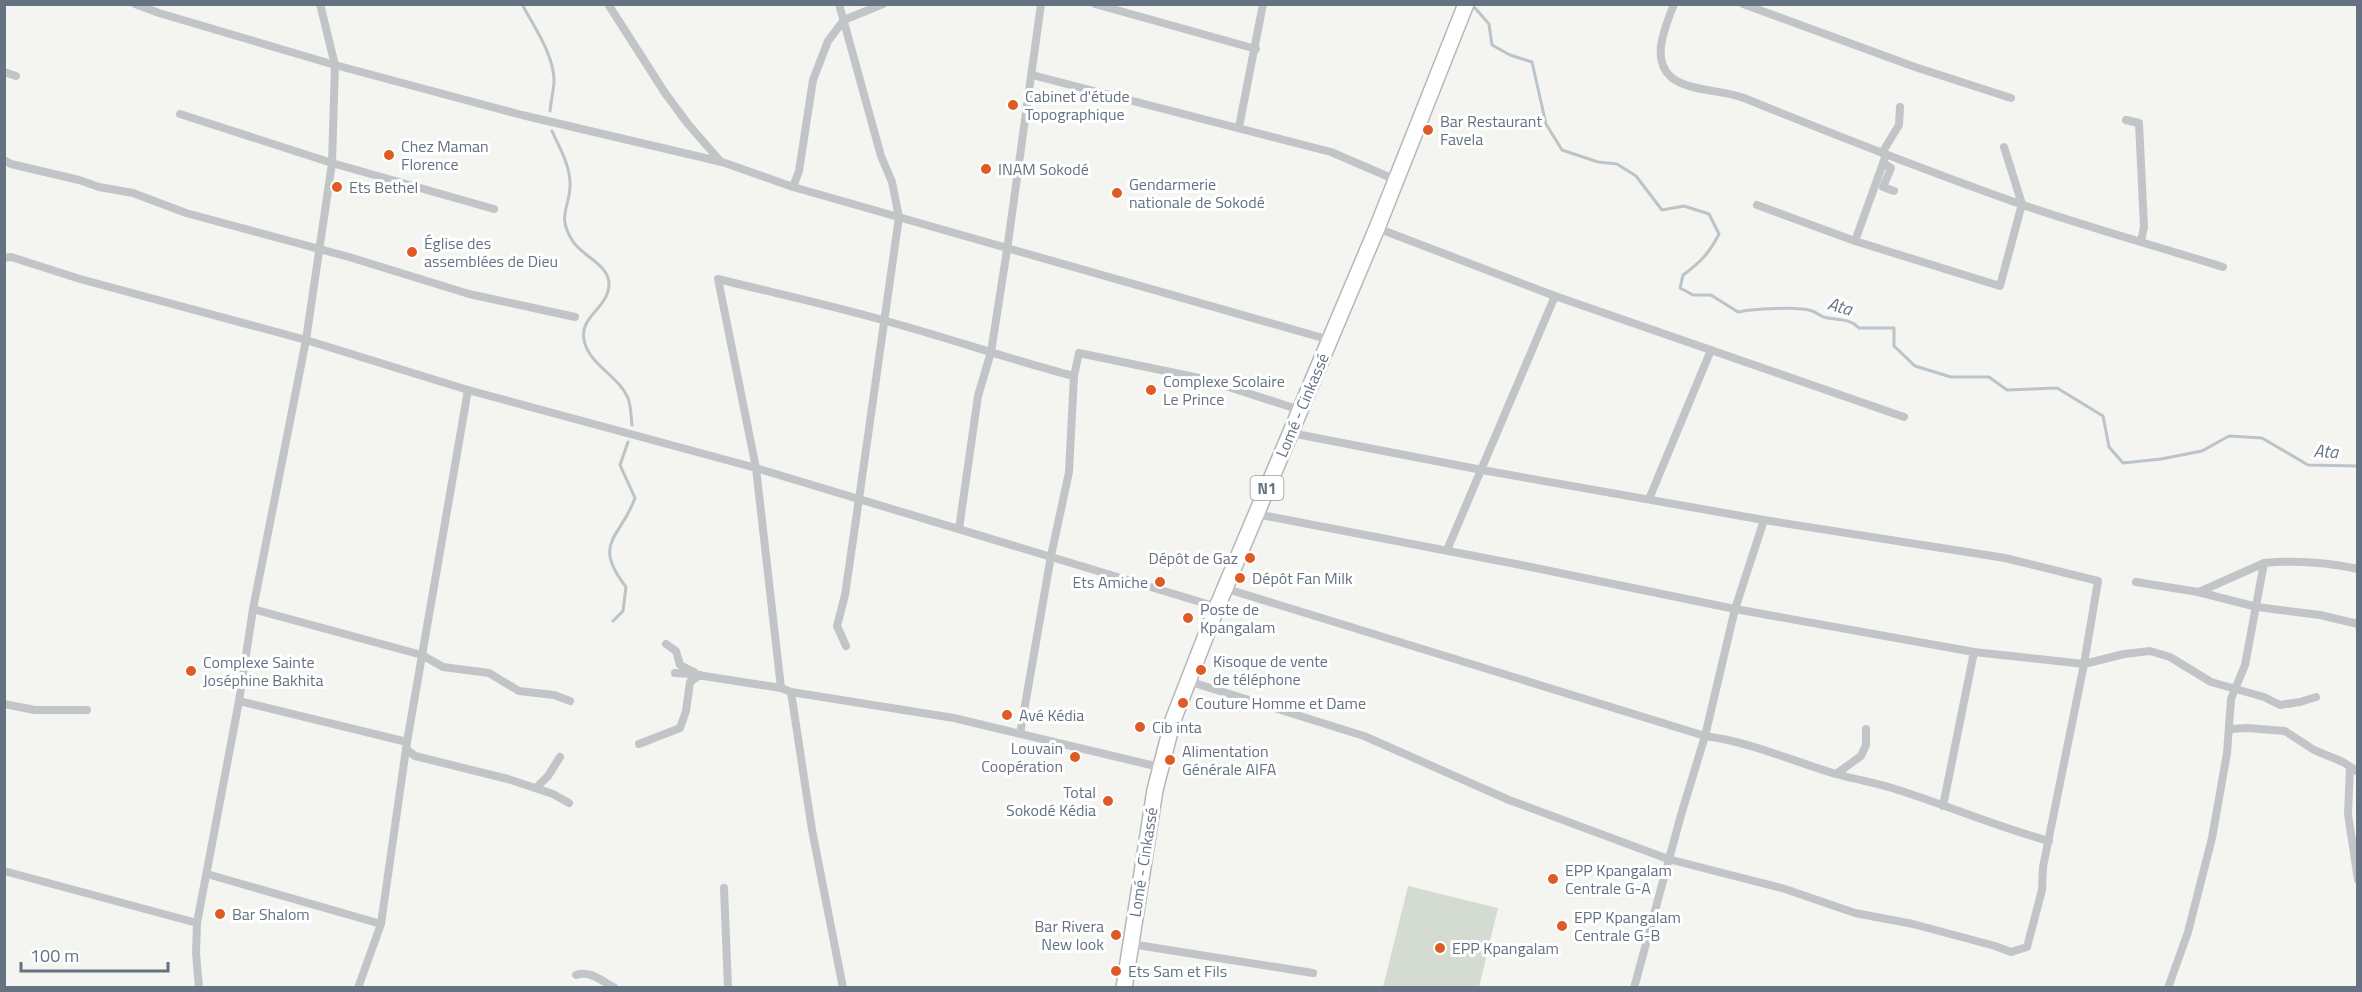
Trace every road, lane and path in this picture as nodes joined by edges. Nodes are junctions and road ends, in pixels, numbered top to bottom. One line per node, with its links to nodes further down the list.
1 (135, 4): 14 (street)
2 (320, 4): 14 (street)
3 (608, 4): 26 (street)
4 (839, 4): 12 (street)
5 (883, 4): 12 (street)
6 (1041, 4): 16 (street)
7 (1095, 4): 13 (street)
8 (1263, 4): 13 (street)
9 (1466, 4): 28 (highway, Lomé - Cinkassé / N1)
10 (1674, 4): 24 (street)
11 (1743, 4): 18 (street)
12 (844, 20): 29 (street); 34 (street)
13 (1256, 49): 22 (street)
14 (335, 65): 26 (street); 27 (street)
15 (4, 72): 17 (street)
16 (1032, 75): 22 (street); 38 (street)
17 (16, 76)
18 (2012, 98)
19 (1900, 107): 24 (street)
20 (180, 114): 27 (street)
21 (2126, 120): 37 (street)
22 (1239, 127): 28 (street)
23 (2004, 147): 31 (street)
24 (1884, 157): 30 (street); 31 (street); 36 (street)
25 (4, 160): 39 (street)
26 (722, 162): 29 (street)
27 (332, 164): 33 (street); 39 (street)
28 (1396, 180): 35 (highway, Lomé - Cinkassé / N1)
29 (793, 187): 34 (street)
30 (1894, 191)
31 (2022, 204): 36 (street); 37 (street)
32 (1757, 205): 36 (street)
33 (494, 209)
34 (899, 217): 38 (street); 44 (street)
35 (1377, 228): 42 (street); 46 (highway, Lomé - Cinkassé / N1)
36 (1855, 241)
37 (2141, 241): 41 (street)
38 (1007, 250): 46 (street); 48 (street)
39 (318, 251): 43 (street); 45 (street)
40 (4, 258): 45 (street)
41 (2223, 267)
42 (1555, 296): 47 (street); 55 (street)
43 (575, 316)
44 (885, 320): 48 (street); 54 (street); 56 (street)
45 (306, 340): 50 (street); 70 (street)
46 (1330, 340): 51 (highway, Lomé - Cinkassé / N1)
47 (1711, 350): 52 (street); 57 (street)
48 (991, 352): 49 (street); 60 (street)
49 (1074, 376): 51 (street); 62 (street)
50 (468, 390): 54 (street); 76 (street)
51 (1300, 410): 53 (highway, Lomé - Cinkassé / N1)
52 (1904, 417)
53 (1291, 432): 55 (street); 58 (highway, Lomé - Cinkassé / N1)
54 (756, 468): 56 (street); 81 (street)
55 (1482, 470): 57 (street); 61 (street)
56 (860, 499): 60 (street); 74 (street)
57 (1649, 499): 59 (street)
58 (1256, 514): 61 (street); 66 (highway, Lomé - Cinkassé / N1)
59 (1764, 520): 71 (street); 77 (street)
60 (959, 529): 62 (street)
61 (1448, 550): 71 (street)
62 (1051, 556): 68 (street); 91 (street)
63 (2264, 563): 64 (street); 67 (street); 69 (street)
64 (2358, 568)
65 (2136, 582): 67 (street)
66 (1224, 588): 68 (highway, Lomé - Cinkassé / N1); 92 (street)
67 (2198, 592): 69 (street)
68 (1217, 607): 80 (highway, Lomé - Cinkassé / N1)
69 (2257, 607): 72 (street); 82 (street)
70 (253, 609): 76 (street); 85 (street)
71 (1735, 609): 75 (street); 92 (street)
72 (2358, 624)
73 (666, 644): 79 (street)
74 (846, 646)
75 (1974, 652): 77 (street); 101 (street)
76 (422, 655): 86 (street); 94 (street)
77 (2084, 664): 82 (street); 102 (street)
78 (675, 673): 79 (street)
79 (700, 675): 81 (street); 93 (street)
80 (1188, 681): 96 (highway, Lomé - Cinkassé / N1); 103 (street)
81 (781, 688): 83 (street)
82 (2235, 690): 84 (street); 90 (street)
83 (791, 693): 91 (street); 117 (street)
84 (2316, 697)
85 (239, 701): 94 (street); 105 (street)
86 (570, 701)
87 (4, 704): 88 (street)
88 (87, 710)
89 (1866, 729): 98 (street)
90 (2230, 729): 97 (street); 120 (street)
91 (1020, 734): 96 (street)
92 (1705, 736): 98 (street); 103 (street)
93 (639, 744)
94 (406, 745): 99 (street); 109 (street)
95 (560, 757): 99 (street)
96 (1159, 767): 110 (highway, Lomé - Cinkassé / N1)
97 (2354, 770): 106 (street)
98 (1836, 774): 101 (street)
99 (536, 788): 100 (street)
100 (569, 803)
101 (1943, 806): 102 (street)
102 (2049, 841): 103 (street)
103 (1668, 859): 119 (street)
104 (4, 871): 108 (street)
105 (207, 874): 108 (street); 109 (street)
106 (2358, 880)
107 (724, 888): 116 (street)
108 (197, 923): 113 (street)
109 (381, 924): 114 (street)
110 (1131, 944): 111 (street); 118 (highway, Lomé - Cinkassé / N1)
111 (1313, 973)
112 (576, 975): 115 (street)
113 (199, 987)
114 (358, 987)
115 (615, 987)
116 (728, 987)
117 (843, 987)
118 (1124, 987)
119 (1634, 987)
120 (2168, 987)

